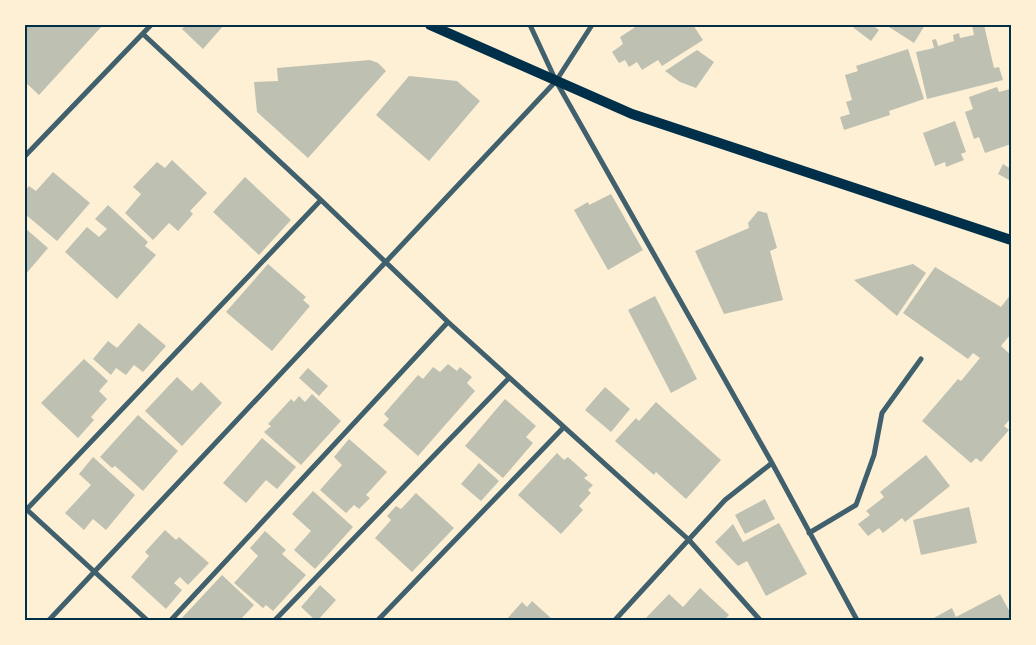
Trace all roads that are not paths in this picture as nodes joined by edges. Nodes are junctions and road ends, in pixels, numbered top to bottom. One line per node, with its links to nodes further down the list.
1 (152, 25): 5 (street)
2 (430, 25): 6 (main road)
3 (530, 25): 6 (street)
4 (592, 25): 6 (street)
5 (143, 34): 7 (street); 8 (street)
6 (556, 81): 9 (main road); 10 (street); 15 (street)
7 (25, 156)
8 (321, 200): 10 (street); 16 (street)
9 (1011, 240)
10 (385, 262): 11 (street); 19 (street)
11 (448, 322): 13 (street); 22 (street)
12 (921, 359): 17 (street)
13 (509, 378): 14 (street); 23 (street)
14 (564, 427): 18 (street); 24 (street)
15 (772, 463): 17 (street); 18 (street)
16 (26, 509): 19 (street)
17 (809, 532): 27 (street)
18 (689, 540): 25 (street); 26 (street)
19 (94, 573): 20 (street); 21 (street)
20 (49, 620)
21 (146, 620)
22 (171, 620)
23 (275, 620)
24 (378, 620)
25 (615, 620)
26 (760, 620)
27 (857, 620)

